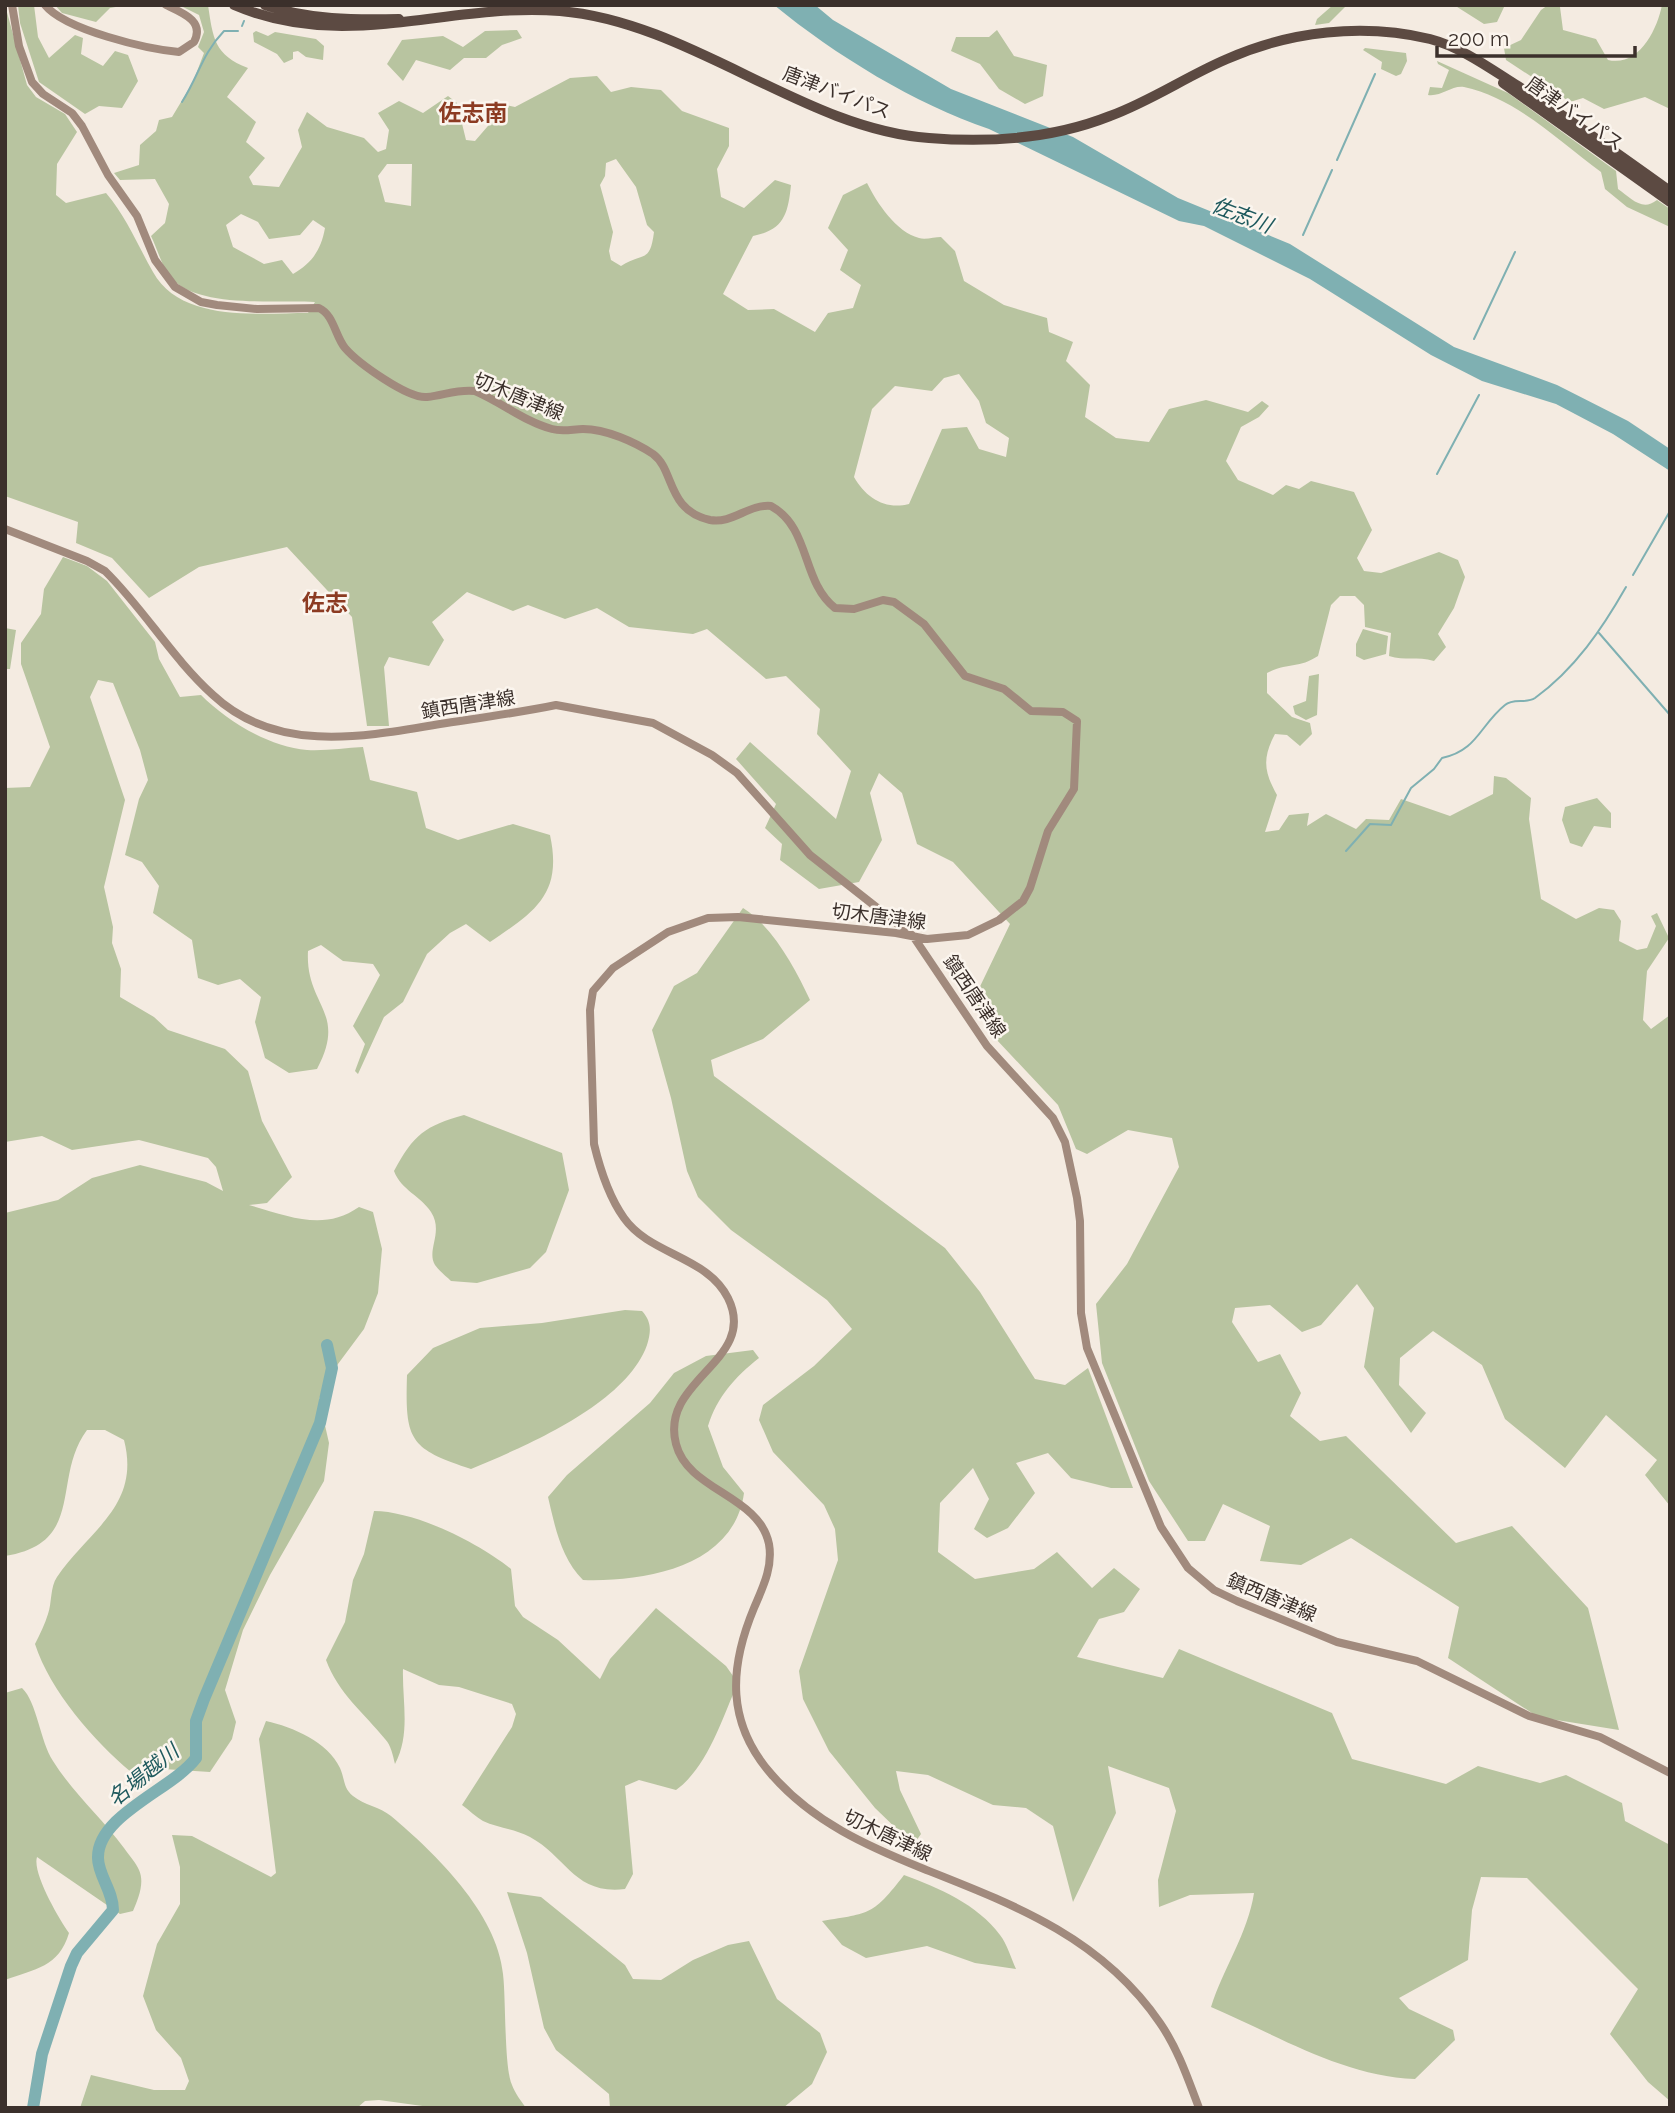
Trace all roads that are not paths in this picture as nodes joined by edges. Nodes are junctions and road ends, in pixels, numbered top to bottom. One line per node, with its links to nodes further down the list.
1 (12, 5): 11 (main road, 切木唐津線)
2 (46, 5): 3 (main road)
3 (166, 5)
4 (234, 5): 6 (highway, 唐津バイパス)
5 (265, 5): 6 (highway, 唐津バイパス)
6 (445, 17): 7 (highway, 唐津バイパス)
7 (1419, 38): 8 (highway, 唐津バイパス); 9 (highway, 唐津バイパス)
8 (1670, 191)
9 (1670, 202)
10 (5, 529): 11 (main road, 鎮西唐津線)
11 (913, 936): 12 (main road, 鎮西唐津線); 13 (main road, 切木唐津線)
12 (1670, 1773)
13 (1199, 2108)

